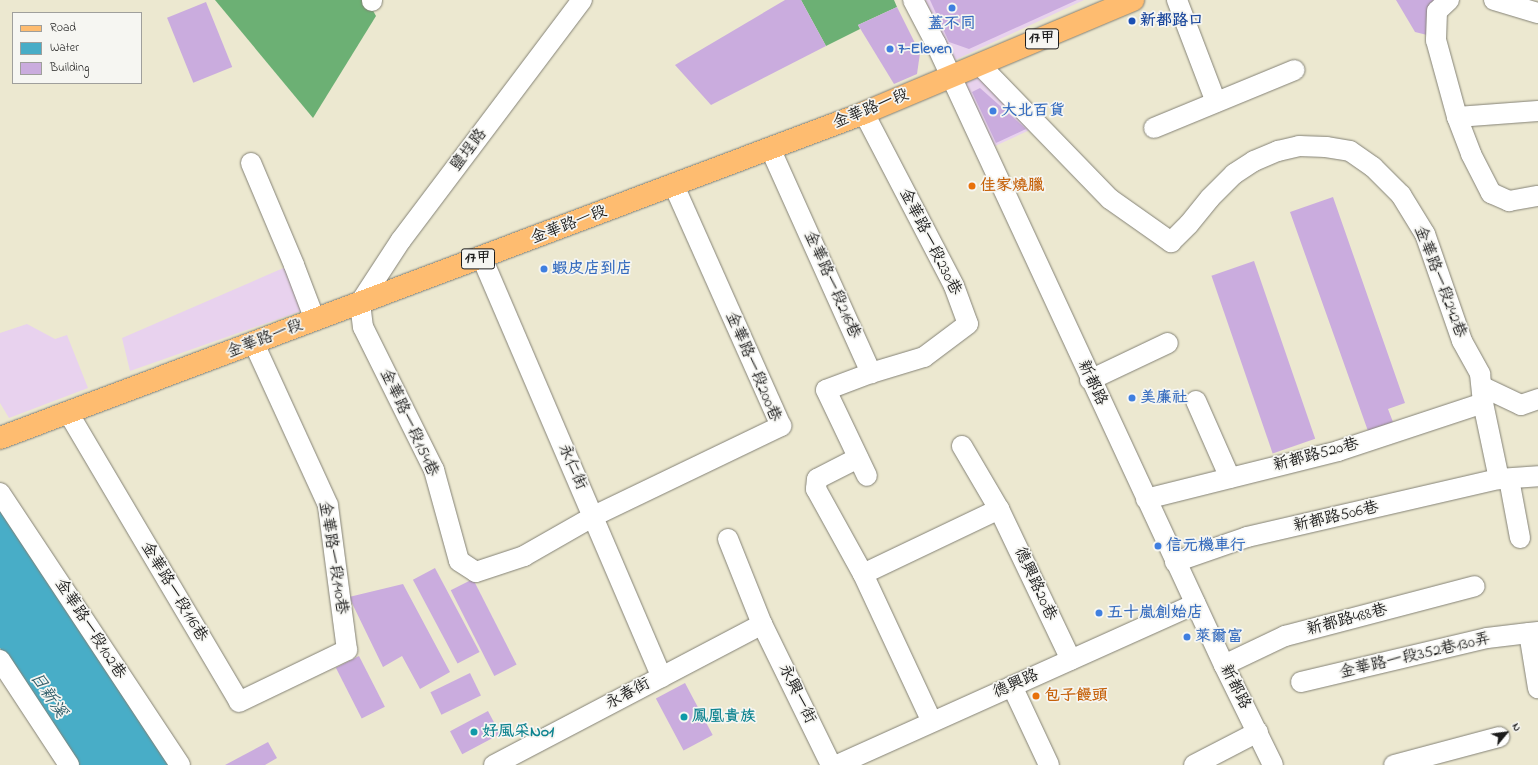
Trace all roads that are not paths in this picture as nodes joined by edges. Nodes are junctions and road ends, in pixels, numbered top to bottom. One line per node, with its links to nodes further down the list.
1 (582, 0): 21 (street, 鹽埕路)
2 (912, 0): 10 (street, 新都路)
3 (1132, 0): 8 (main road, 金華路一段 / 17甲)
4 (1176, 0): 11 (street)
5 (1449, 0): 14 (street)
6 (1494, 0): 7 (street)
7 (1538, 13)
8 (980, 65): 10 (main road, 金華路一段 / 17甲); 27 (street, 金華路一段242巷)
9 (1295, 70): 11 (street)
10 (950, 77): 13 (main road, 金華路一段 / 17甲); 26 (street, 新都路)
11 (1216, 102): 15 (street)
12 (1538, 111): 14 (street)
13 (864, 113): 16 (main road, 金華路一段 / 17甲); 25 (street, 金華路一段230巷)
14 (1457, 117): 19 (street)
15 (1154, 128)
16 (770, 148): 18 (main road, 金華路一段 / 17甲); 25 (street, 金華路一段216巷)
17 (251, 163): 22 (street)
18 (674, 186): 20 (main road, 金華路一段 / 17甲); 39 (street, 金華路一段200巷)
19 (1538, 196)
20 (482, 258): 21 (main road, 金華路一段 / 17甲); 39 (street, 永仁街)
21 (360, 302): 22 (main road, 金華路一段 / 17甲); 39 (street, 金華路一段154巷)
22 (315, 320): 24 (main road, 金華路一段 / 17甲)
23 (1168, 342): 26 (street)
24 (254, 343): 30 (main road, 金華路一段 / 17甲); 51 (street, 金華路一段140巷)
25 (871, 373): 43 (street)
26 (1090, 380): 37 (street, 新都路)
27 (1483, 395): 28 (street); 34 (street, 新都路520巷); 35 (street, 金華路一段242巷)
28 (1538, 399)
29 (1196, 401): 34 (street)
30 (69, 414): 31 (main road, 金華路一段 / 17甲); 51 (street, 金華路一段116巷)
31 (1, 436)
32 (962, 446): 38 (street, 德興路20巷)
33 (1538, 476): 35 (street, 新都路506巷)
34 (1230, 478): 37 (street, 新都路520巷)
35 (1504, 479): 40 (street, 金華路一段242巷); 42 (street, 新都路506巷)
36 (0, 493): 61 (street, 金華路一段102巷)
37 (1146, 499): 42 (street, 新都路)
38 (999, 509): 43 (street); 49 (street, 德興路20巷)
39 (594, 516): 52 (street, 永仁街)
40 (1520, 538)
41 (728, 539): 46 (street, 永興一街)
42 (1176, 562): 45 (street, 新都路)
43 (862, 574): 56 (street)
44 (1475, 586): 50 (street, 新都路488巷)
45 (1195, 604): 49 (street, 德興路); 50 (street, 新都路)
46 (762, 624): 52 (street, 永春街); 62 (street, 永興一街)
47 (1534, 632): 53 (street, 金華路一段352巷130弄); 55 (street, 金華路一段352巷130弄)
48 (0, 660): 60 (street)
49 (1071, 660): 54 (street, 德興路)
50 (1224, 665): 57 (street, 新都路)
51 (310, 667)
52 (662, 677): 59 (street, 永春街)
53 (1301, 682)
54 (1012, 686): 56 (street, 德興路); 64 (street)
55 (1538, 688)
56 (932, 722): 63 (street, 德興路)
57 (1258, 732): 65 (street); 66 (street, 新都路)
58 (1499, 737): 67 (street)
59 (501, 763)
60 (69, 765)
61 (180, 765)
62 (831, 765)
63 (837, 765)
64 (1049, 765)
65 (1194, 765)
66 (1273, 765)
67 (1394, 765)

